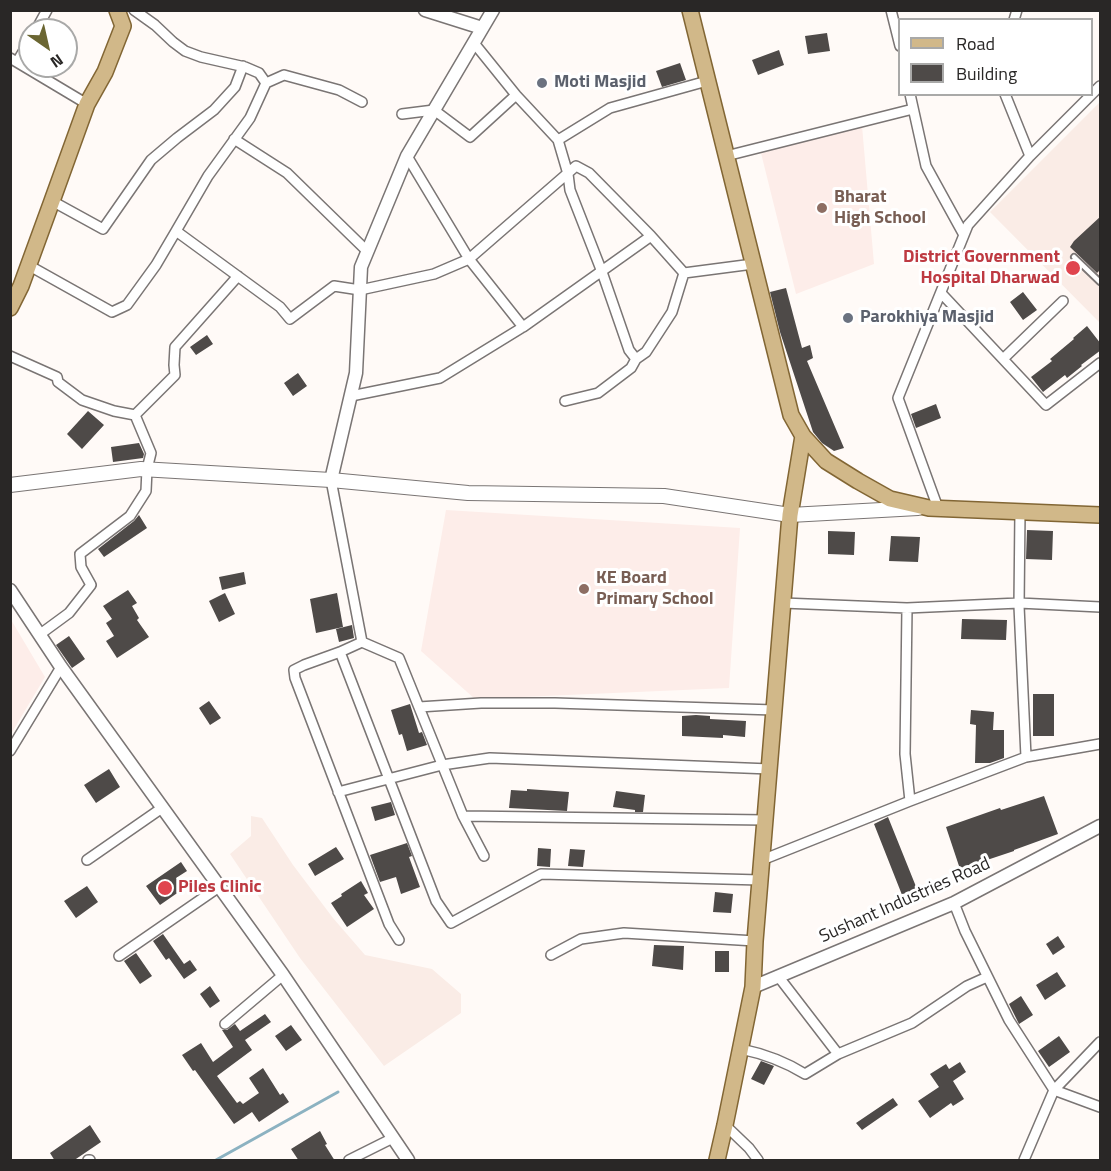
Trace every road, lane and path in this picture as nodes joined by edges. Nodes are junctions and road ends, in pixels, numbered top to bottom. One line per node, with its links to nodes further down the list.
1 (117, 10): 20 (main road)
2 (134, 10): 12 (street)
3 (425, 10): 7 (street)
4 (493, 10): 8 (street)
5 (690, 10): 13 (main road)
6 (891, 10): 9 (street)
7 (459, 16): 8 (street)
8 (482, 28): 10 (street)
9 (898, 38)
10 (474, 43): 15 (street); 22 (street)
11 (14, 60): 20 (street)
12 (243, 66): 14 (street); 30 (street)
13 (707, 81): 25 (street); 27 (main road)
14 (266, 82): 19 (street); 24 (street)
15 (516, 95): 22 (street); 25 (street)
16 (910, 96): 21 (street)
17 (1006, 96): 28 (street)
18 (1091, 96): 28 (street)
19 (362, 102)
20 (87, 104): 30 (main road)
21 (913, 109): 27 (street); 33 (street)
22 (434, 110): 23 (street); 26 (street)
23 (402, 114)
24 (234, 139): 31 (street); 34 (street)
25 (558, 140): 29 (street)
26 (407, 156): 34 (street); 36 (street)
27 (726, 156): 37 (main road)
28 (1030, 156): 33 (street)
29 (568, 174): 32 (street); 36 (street); 39 (street)
30 (52, 201): 38 (main road)
31 (176, 231): 38 (street); 41 (street)
32 (651, 236): 39 (street); 40 (street)
33 (964, 236): 44 (street)
34 (367, 251): 43 (street)
35 (1074, 257): 42 (lane)
36 (469, 259): 43 (street); 47 (street)
37 (753, 264): 40 (street); 55 (main road)
38 (28, 265): 46 (main road)
39 (602, 272): 47 (street); 49 (street)
40 (684, 273): 49 (street)
41 (238, 276): 43 (street); 54 (street)
42 (1101, 282)
43 (360, 290): 52 (street)
44 (941, 292): 50 (street); 59 (street)
45 (1063, 301): 50 (street)
46 (10, 309)
47 (523, 327): 52 (street)
48 (10, 356): 54 (street)
49 (636, 359): 53 (street)
50 (1003, 359): 51 (street)
51 (1101, 363)
52 (351, 396): 57 (street)
53 (565, 401)
54 (135, 415): 56 (street)
55 (803, 436): 59 (main road); 61 (main road)
56 (147, 469): 57 (main road); 58 (main road); 68 (street)
57 (331, 480): 61 (main road); 69 (street)
58 (10, 485)
59 (934, 508): 60 (main road); 61 (main road)
60 (1020, 511): 62 (main road); 65 (street)
61 (790, 515): 64 (main road)
62 (1101, 515)
63 (11, 593): 68 (street)
64 (783, 603): 67 (street); 73 (main road)
65 (1019, 603): 66 (street); 67 (street); 76 (street)
66 (1101, 607)
67 (907, 608): 81 (street)
68 (39, 635): 71 (street)
69 (362, 642): 70 (street); 72 (street)
70 (340, 652): 79 (street); 80 (street)
71 (60, 667): 75 (street); 82 (street)
72 (419, 708): 73 (street); 77 (street)
73 (774, 710): 78 (main road)
74 (1101, 744): 76 (street)
75 (10, 751)
76 (1026, 757): 81 (street)
77 (442, 765): 78 (street); 79 (street); 83 (street)
78 (770, 769): 84 (main road)
79 (389, 779): 80 (street); 89 (street)
80 (338, 792): 92 (street)
81 (910, 801): 88 (street)
82 (162, 808): 87 (street); 90 (street)
83 (463, 816): 84 (street); 86 (street)
84 (765, 820): 88 (main road)
85 (1101, 826): 91 (street, Sushant Industries Road)
86 (484, 856)
87 (87, 860)
88 (762, 860): 89 (main road)
89 (760, 880): 93 (main road)
90 (219, 887): 95 (street); 96 (street)
91 (954, 903): 97 (street, Sushant Industries Road); 98 (street)
92 (399, 940)
93 (755, 941): 94 (street); 99 (main road)
94 (551, 955)
95 (119, 956)
96 (282, 975): 100 (street); 107 (street)
97 (778, 976): 99 (street, Sushant Industries Road); 103 (street)
98 (987, 977): 103 (street); 104 (street)
99 (753, 987): 102 (main road)
100 (225, 1024)
101 (1101, 1042): 104 (street)
102 (741, 1048): 103 (street); 106 (main road)
103 (838, 1054)
104 (1054, 1090): 105 (street); 112 (street)
105 (1101, 1107)
106 (725, 1125): 110 (main road); 111 (street)
107 (393, 1138): 108 (street); 109 (street)
108 (349, 1161)
109 (408, 1161)
110 (717, 1161)
111 (758, 1161)
112 (1024, 1161)

